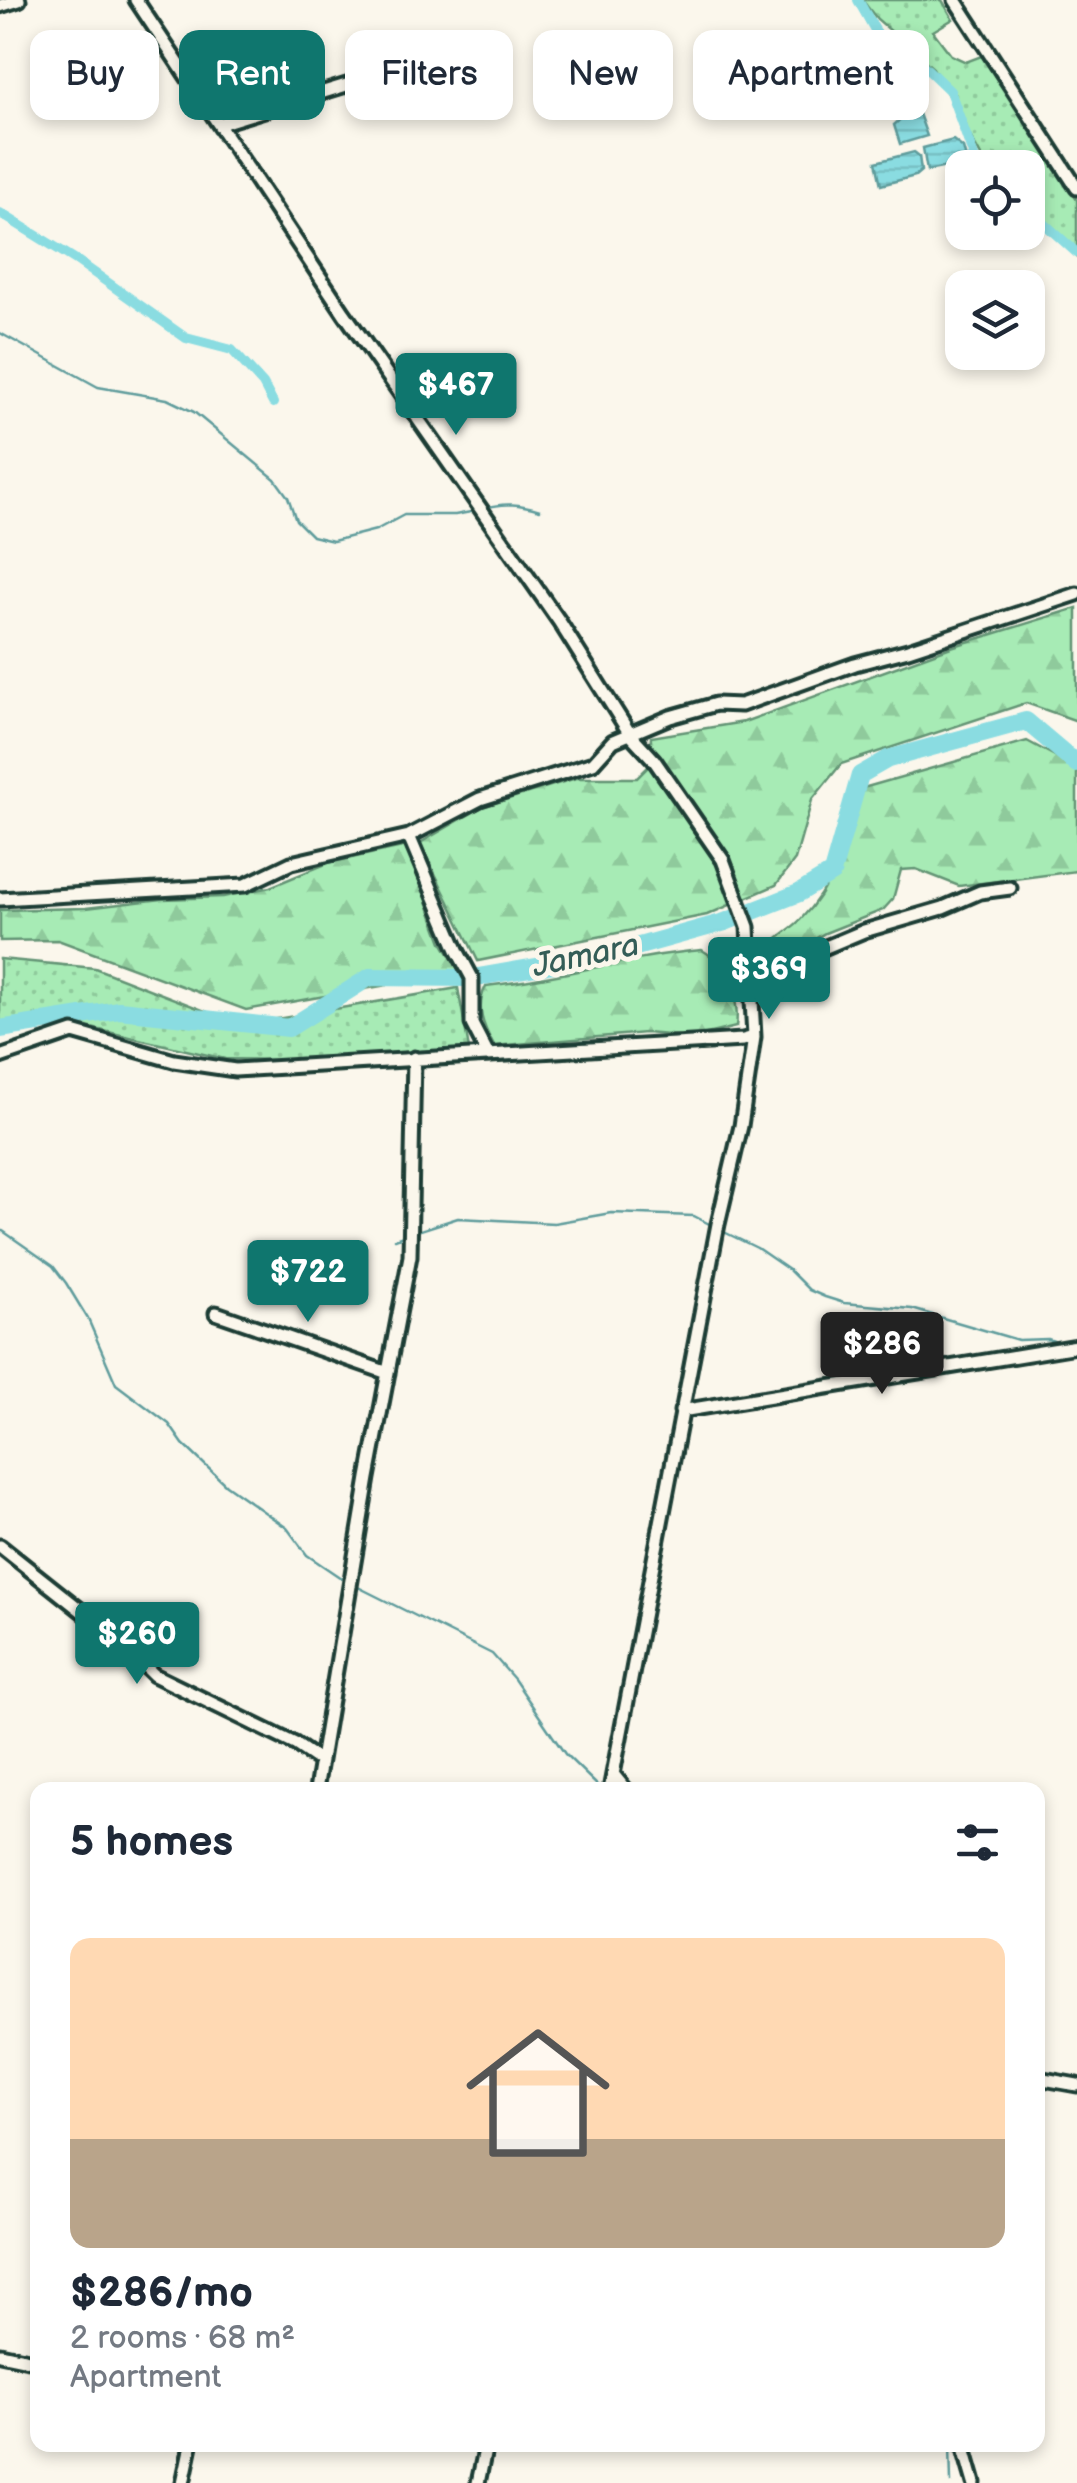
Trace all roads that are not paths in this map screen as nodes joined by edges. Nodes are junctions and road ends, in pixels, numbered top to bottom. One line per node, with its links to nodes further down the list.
1 (19, 0): 4 (street)
2 (136, 0): 6 (street)
3 (954, 0): 7 (street)
4 (0, 6)
5 (345, 85): 6 (street)
6 (219, 124): 9 (street)
7 (1077, 188)
8 (1077, 594): 9 (street)
9 (630, 734): 10 (street); 13 (street)
10 (409, 836): 12 (street); 15 (street)
11 (1010, 888): 13 (street)
12 (0, 899)
13 (753, 990): 14 (street)
14 (754, 1037): 15 (street); 21 (street)
15 (487, 1053): 17 (street)
16 (0, 1057): 17 (street)
17 (414, 1058): 20 (street)
18 (216, 1314): 20 (street)
19 (1077, 1346): 21 (street)
20 (388, 1372): 23 (street)
21 (681, 1411): 24 (street)
22 (0, 1546): 23 (street)
23 (320, 1761): 25 (street)
24 (613, 1774): 26 (street); 27 (street)
25 (321, 1782)
26 (612, 1782)
27 (620, 1782)
28 (1045, 2079): 29 (street)
29 (1077, 2085)
30 (0, 2354): 31 (street)
31 (30, 2360)
32 (190, 2452): 35 (street)
33 (485, 2452): 36 (street)
34 (965, 2452): 37 (street)
35 (184, 2483)
36 (478, 2483)
37 (974, 2483)

